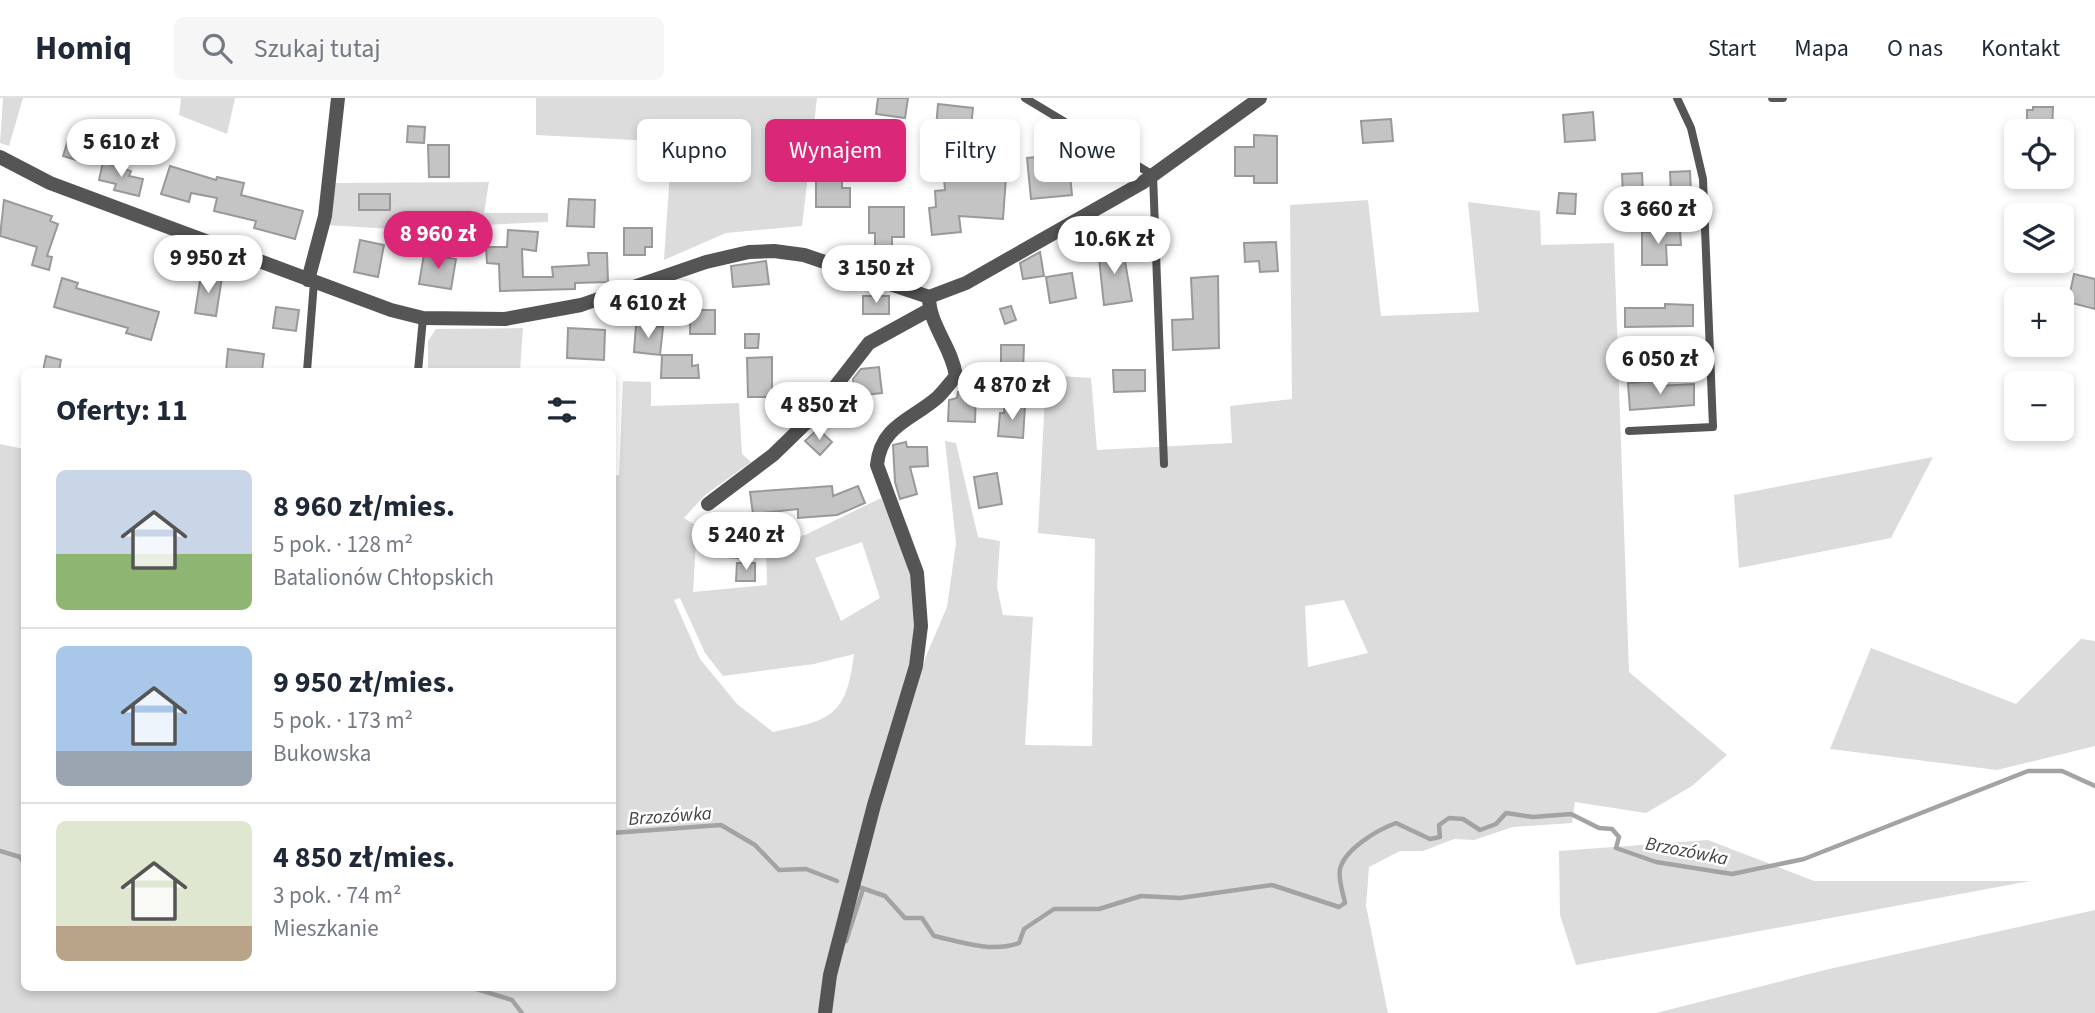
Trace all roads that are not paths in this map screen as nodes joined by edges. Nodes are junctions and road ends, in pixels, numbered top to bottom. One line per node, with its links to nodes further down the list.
1 (338, 98): 9 (street)
2 (1025, 98): 8 (lane)
3 (1260, 98): 8 (street)
4 (1677, 98): 14 (lane)
5 (1772, 98): 6 (lane)
6 (1783, 98)
7 (0, 157): 9 (street)
8 (1153, 175): 10 (street); 15 (lane)
9 (311, 281): 11 (street); 12 (lane)
10 (929, 304): 11 (street); 16 (street); 17 (street)
11 (423, 318): 13 (lane)
12 (307, 368)
13 (418, 368)
14 (1629, 431)
15 (1164, 464)
16 (708, 504)
17 (825, 1013)

